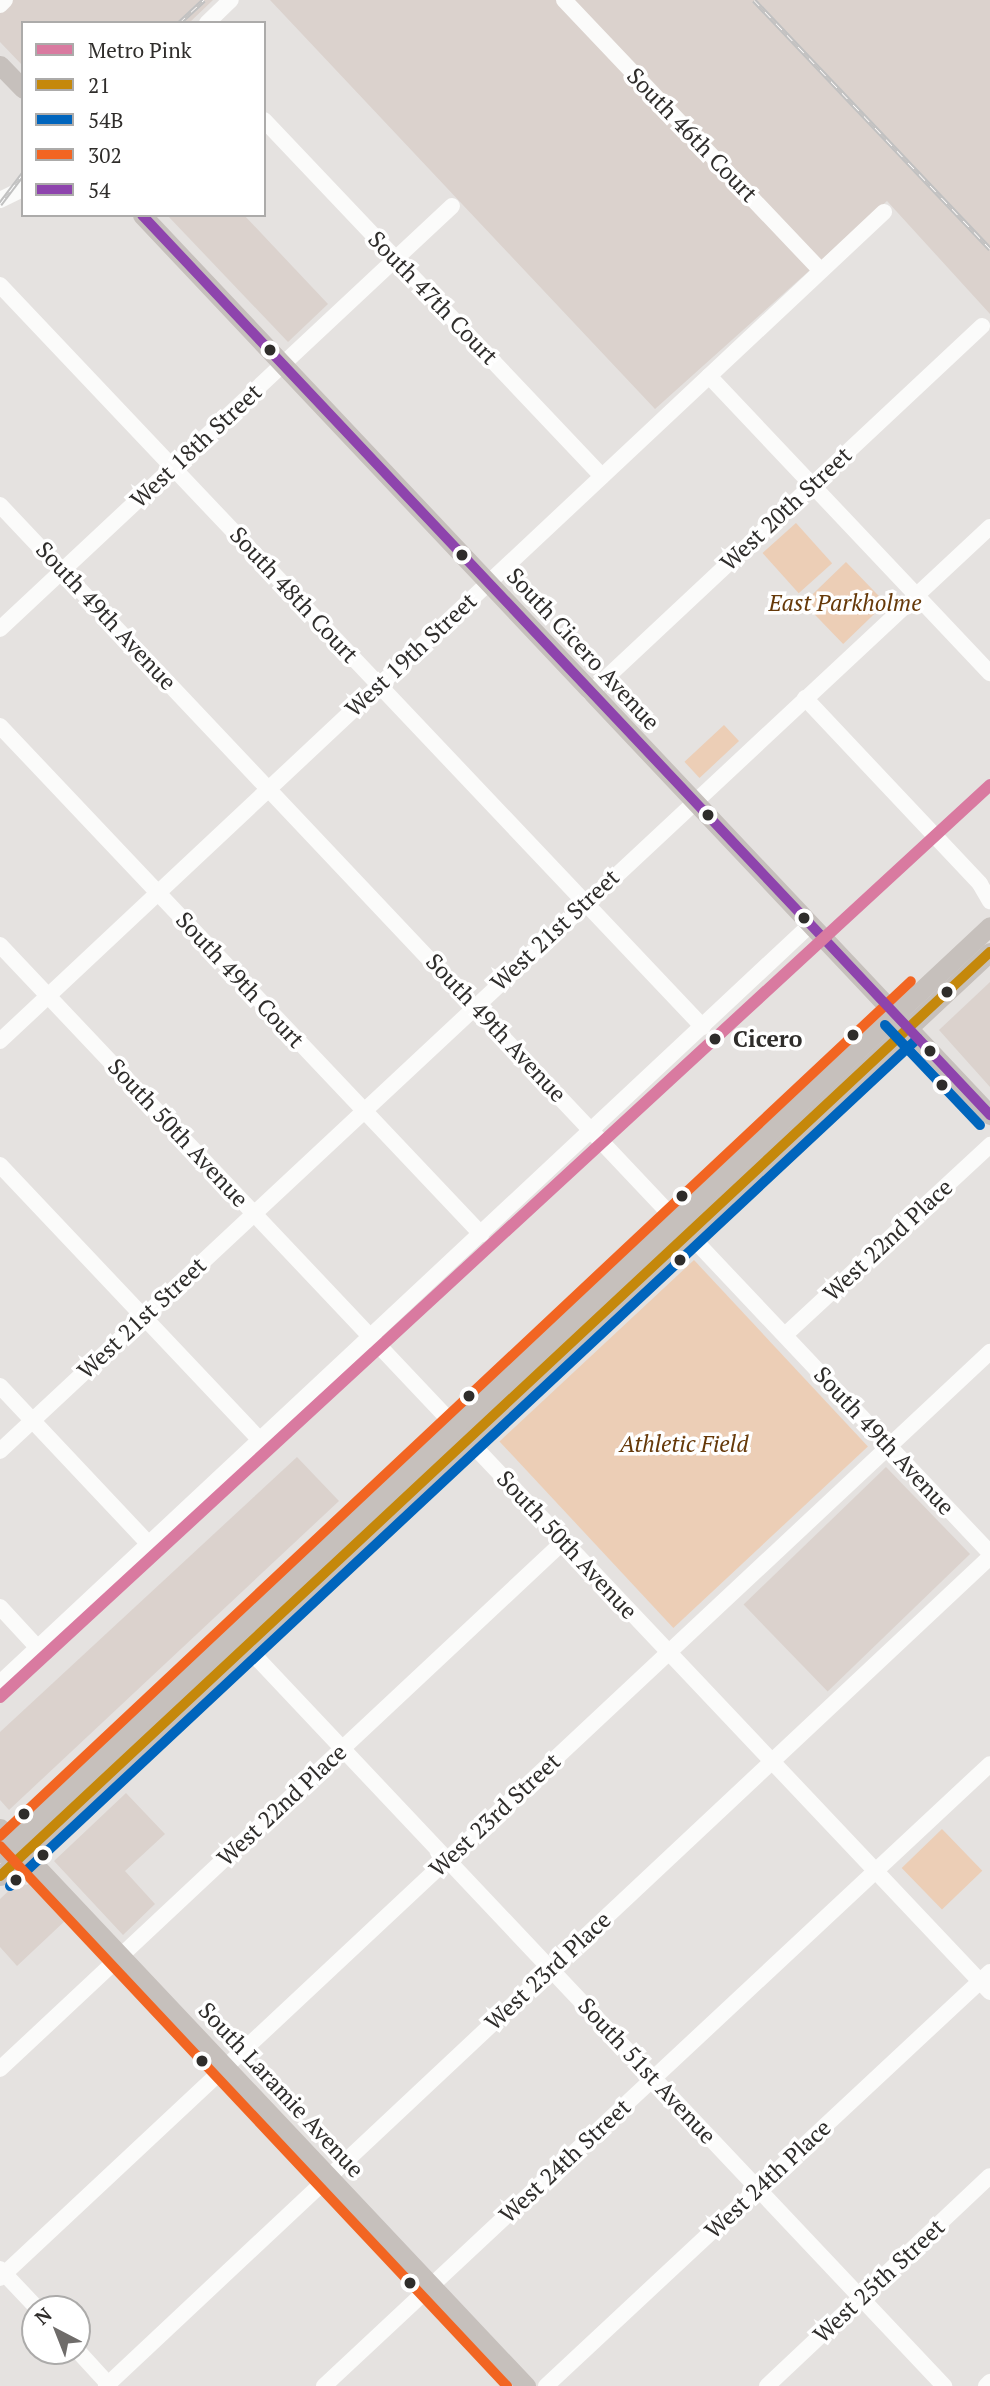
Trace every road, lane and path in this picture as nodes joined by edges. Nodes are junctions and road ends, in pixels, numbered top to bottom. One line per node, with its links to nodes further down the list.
1 (5, 0): 4 (street)
2 (231, 0): 5 (street)
3 (564, 0): 15 (street, South 46th Court)
4 (0, 5)
5 (209, 21)
6 (0, 65): 7 (main road)
7 (21, 87)
8 (266, 122): 14 (street, South 47th Court)
9 (21, 190): 10 (street)
10 (0, 200)
11 (452, 206): 14 (street, West 18th Street)
12 (884, 212): 15 (street, West 19th Street)
13 (144, 217): 18 (main road, South Cicero Avenue)
14 (397, 259): 18 (street, West 18th Street); 21 (street, South 47th Court)
15 (821, 271): 19 (street, West 19th Street)
16 (0, 285): 20 (street, South 48th Court)
17 (982, 326): 22 (street, West 20th Street)
18 (282, 365): 20 (street, West 18th Street); 26 (main road, South Cicero Avenue)
19 (709, 376): 21 (street, West 19th Street); 22 (street)
20 (173, 468): 25 (street, West 18th Street); 30 (street, South 48th Court)
21 (602, 476): 26 (street, West 19th Street)
22 (813, 485): 27 (street); 31 (street, West 20th Street)
23 (0, 505): 25 (street, South 49th Avenue)
24 (990, 527): 27 (street, West 21st Street)
25 (62, 571): 28 (street, West 18th Street); 34 (street, South 49th Avenue)
26 (488, 583): 30 (street, West 19th Street); 31 (main road, South Cicero Avenue)
27 (916, 595): 29 (street); 32 (street, West 21st Street)
28 (0, 629)
29 (990, 673)
30 (379, 685): 34 (street, West 19th Street); 38 (street, South 48th Court)
31 (590, 692): 35 (main road, South Cicero Avenue)
32 (805, 698): 35 (street, West 21st Street); 37 (street)
33 (0, 726): 36 (street, South 49th Court)
34 (269, 789): 36 (street, West 19th Street); 44 (street, South 49th Avenue)
35 (693, 801): 38 (street, West 21st Street); 39 (main road, South Cicero Avenue)
36 (158, 893): 43 (street, West 19th Street); 48 (street, South 49th Court)
37 (990, 901)
38 (585, 903): 44 (street, West 21st Street); 46 (street, South 48th Court)
39 (810, 925): 45 (main road, South Cicero Avenue); 46 (street)
40 (990, 926): 45 (main road)
41 (0, 945): 43 (street, South 50th Avenue)
42 (990, 952): 45 (main road)
43 (48, 996): 47 (street, West 19th Street); 53 (street, South 50th Avenue)
44 (475, 1006): 48 (street, West 21st Street); 50 (street, South 49th Avenue)
45 (902, 1021): 49 (main road, South Cicero Avenue); 54 (main road)
46 (703, 1027): 50 (street)
47 (0, 1041)
48 (363, 1110): 53 (street, West 21st Street); 55 (street, South 49th Court)
49 (990, 1115)
50 (593, 1130): 54 (street, South 49th Avenue); 55 (street)
51 (990, 1144): 57 (street, West 22nd Place)
52 (0, 1165): 56 (street)
53 (254, 1213): 56 (street, West 21st Street); 58 (street, South 50th Avenue)
54 (683, 1226): 57 (street, South 49th Avenue); 62 (main road)
55 (481, 1234): 58 (street)
56 (143, 1317): 61 (street, West 21st Street); 63 (street)
57 (785, 1335): 64 (street, South 49th Avenue)
58 (371, 1337): 62 (street, South 50th Avenue); 63 (street)
59 (990, 1352): 64 (street, West 23rd Street)
60 (0, 1386): 61 (street)
61 (32, 1420): 65 (street, West 21st Street); 67 (street)
62 (462, 1433): 66 (street, South 50th Avenue); 70 (main road)
63 (260, 1440): 67 (street)
64 (888, 1446): 68 (street, South 49th Avenue); 72 (street, West 23rd Street)
65 (0, 1451)
66 (564, 1541): 72 (street, South 50th Avenue); 74 (street, West 22nd Place)
67 (149, 1544): 71 (street)
68 (990, 1555): 75 (street, West 23rd Place)
69 (0, 1607): 71 (street)
70 (240, 1640): 74 (street, South 51st Avenue); 77 (main road)
71 (38, 1648): 73 (street)
72 (669, 1653): 75 (street, South 50th Avenue); 78 (street, West 23rd Street)
73 (0, 1684)
74 (342, 1749): 78 (street, South 51st Avenue); 81 (street, West 22nd Place)
75 (772, 1761): 79 (street, South 50th Avenue); 82 (street, West 23rd Place)
76 (990, 1764): 79 (street, West 24th Street)
77 (9, 1844): 80 (main road); 81 (main road, South Laramie Avenue)
78 (447, 1860): 82 (street, South 51st Avenue); 84 (street, West 23rd Street)
79 (876, 1871): 83 (street, South 50th Avenue); 86 (street, West 24th Street)
80 (0, 1876)
81 (121, 1956): 84 (main road, South Laramie Avenue); 85 (street, West 22nd Place)
82 (550, 1969): 86 (street, South 51st Avenue); 87 (street, West 23rd Place)
83 (987, 1982): 89 (street, West 24th Place)
84 (225, 2067): 87 (main road, South Laramie Avenue); 90 (street, West 23rd Street)
85 (0, 2069)
86 (654, 2078): 89 (street, South 51st Avenue); 91 (street, West 24th Street)
87 (328, 2176): 91 (main road, South Laramie Avenue); 96 (street, West 23rd Place)
88 (990, 2176): 93 (street, West 25th Street)
89 (758, 2188): 93 (street, South 51st Avenue); 99 (street, West 24th Place)
90 (2, 2273): 92 (street)
91 (431, 2286): 97 (street, West 24th Street); 98 (main road, South Laramie Avenue)
92 (24, 2295)
93 (861, 2298): 100 (street, West 25th Street); 101 (street, South 51st Avenue)
94 (90, 2365): 96 (street)
95 (990, 2382): 102 (street)
96 (108, 2385)
97 (324, 2386)
98 (526, 2386)
99 (546, 2386)
100 (767, 2386)
101 (944, 2386)
102 (986, 2386)

